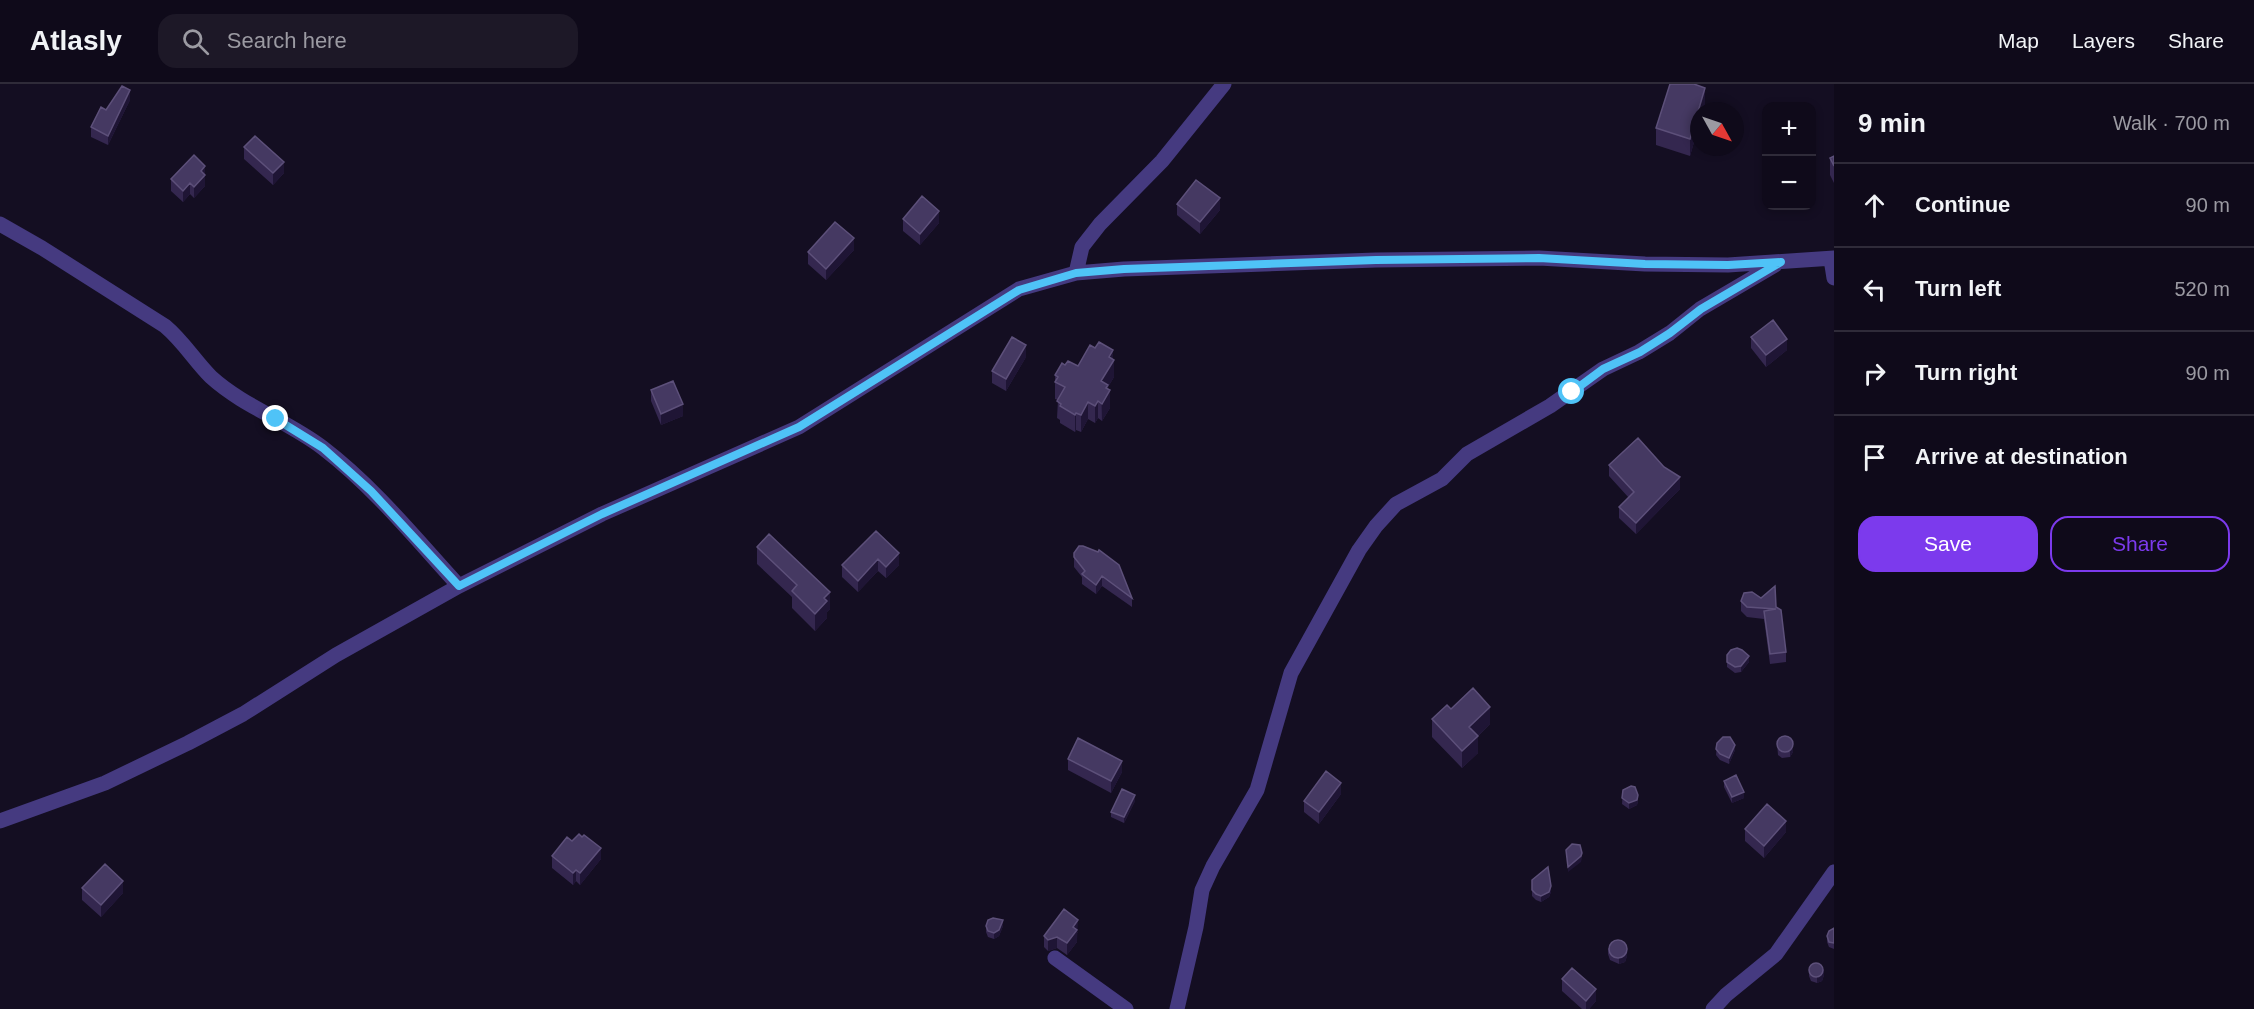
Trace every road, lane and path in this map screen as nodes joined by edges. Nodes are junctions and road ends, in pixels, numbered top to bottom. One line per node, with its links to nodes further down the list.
1 (1224, 84): 5 (street)
2 (0, 224): 7 (street)
3 (1833, 258): 4 (street); 6 (street)
4 (1781, 262): 5 (street); 12 (street)
5 (1076, 273): 7 (street)
6 (1834, 278)
7 (459, 586): 8 (street)
8 (0, 821)
9 (1834, 872): 13 (street)
10 (1054, 958): 11 (street)
11 (1126, 1009)
12 (1177, 1009)
13 (1713, 1009)

